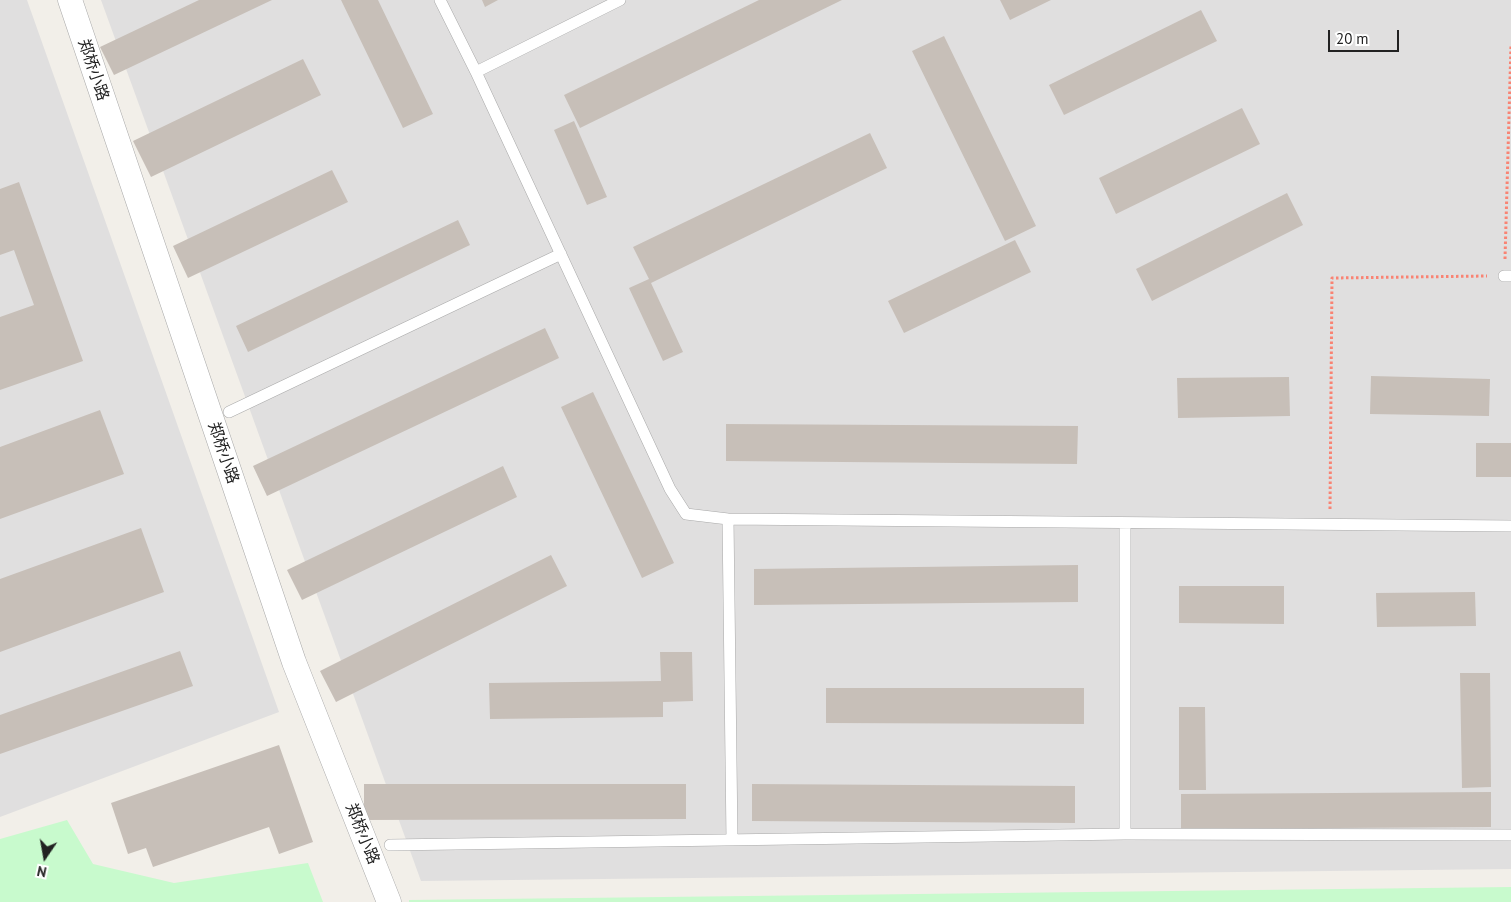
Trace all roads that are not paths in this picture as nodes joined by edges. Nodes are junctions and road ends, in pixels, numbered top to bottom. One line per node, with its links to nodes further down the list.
1 (70, 0): 14 (street, 郑桥小路)
2 (440, 0): 4 (lane)
3 (620, 0): 4 (lane)
4 (476, 72): 5 (lane)
5 (561, 254): 6 (lane); 7 (lane)
6 (229, 412)
7 (728, 519): 8 (lane); 12 (lane)
8 (1124, 523): 9 (lane); 10 (lane)
9 (1511, 526)
10 (1125, 834): 11 (lane); 12 (lane)
11 (1511, 835)
12 (732, 840): 13 (lane)
13 (390, 845)
14 (389, 902)

